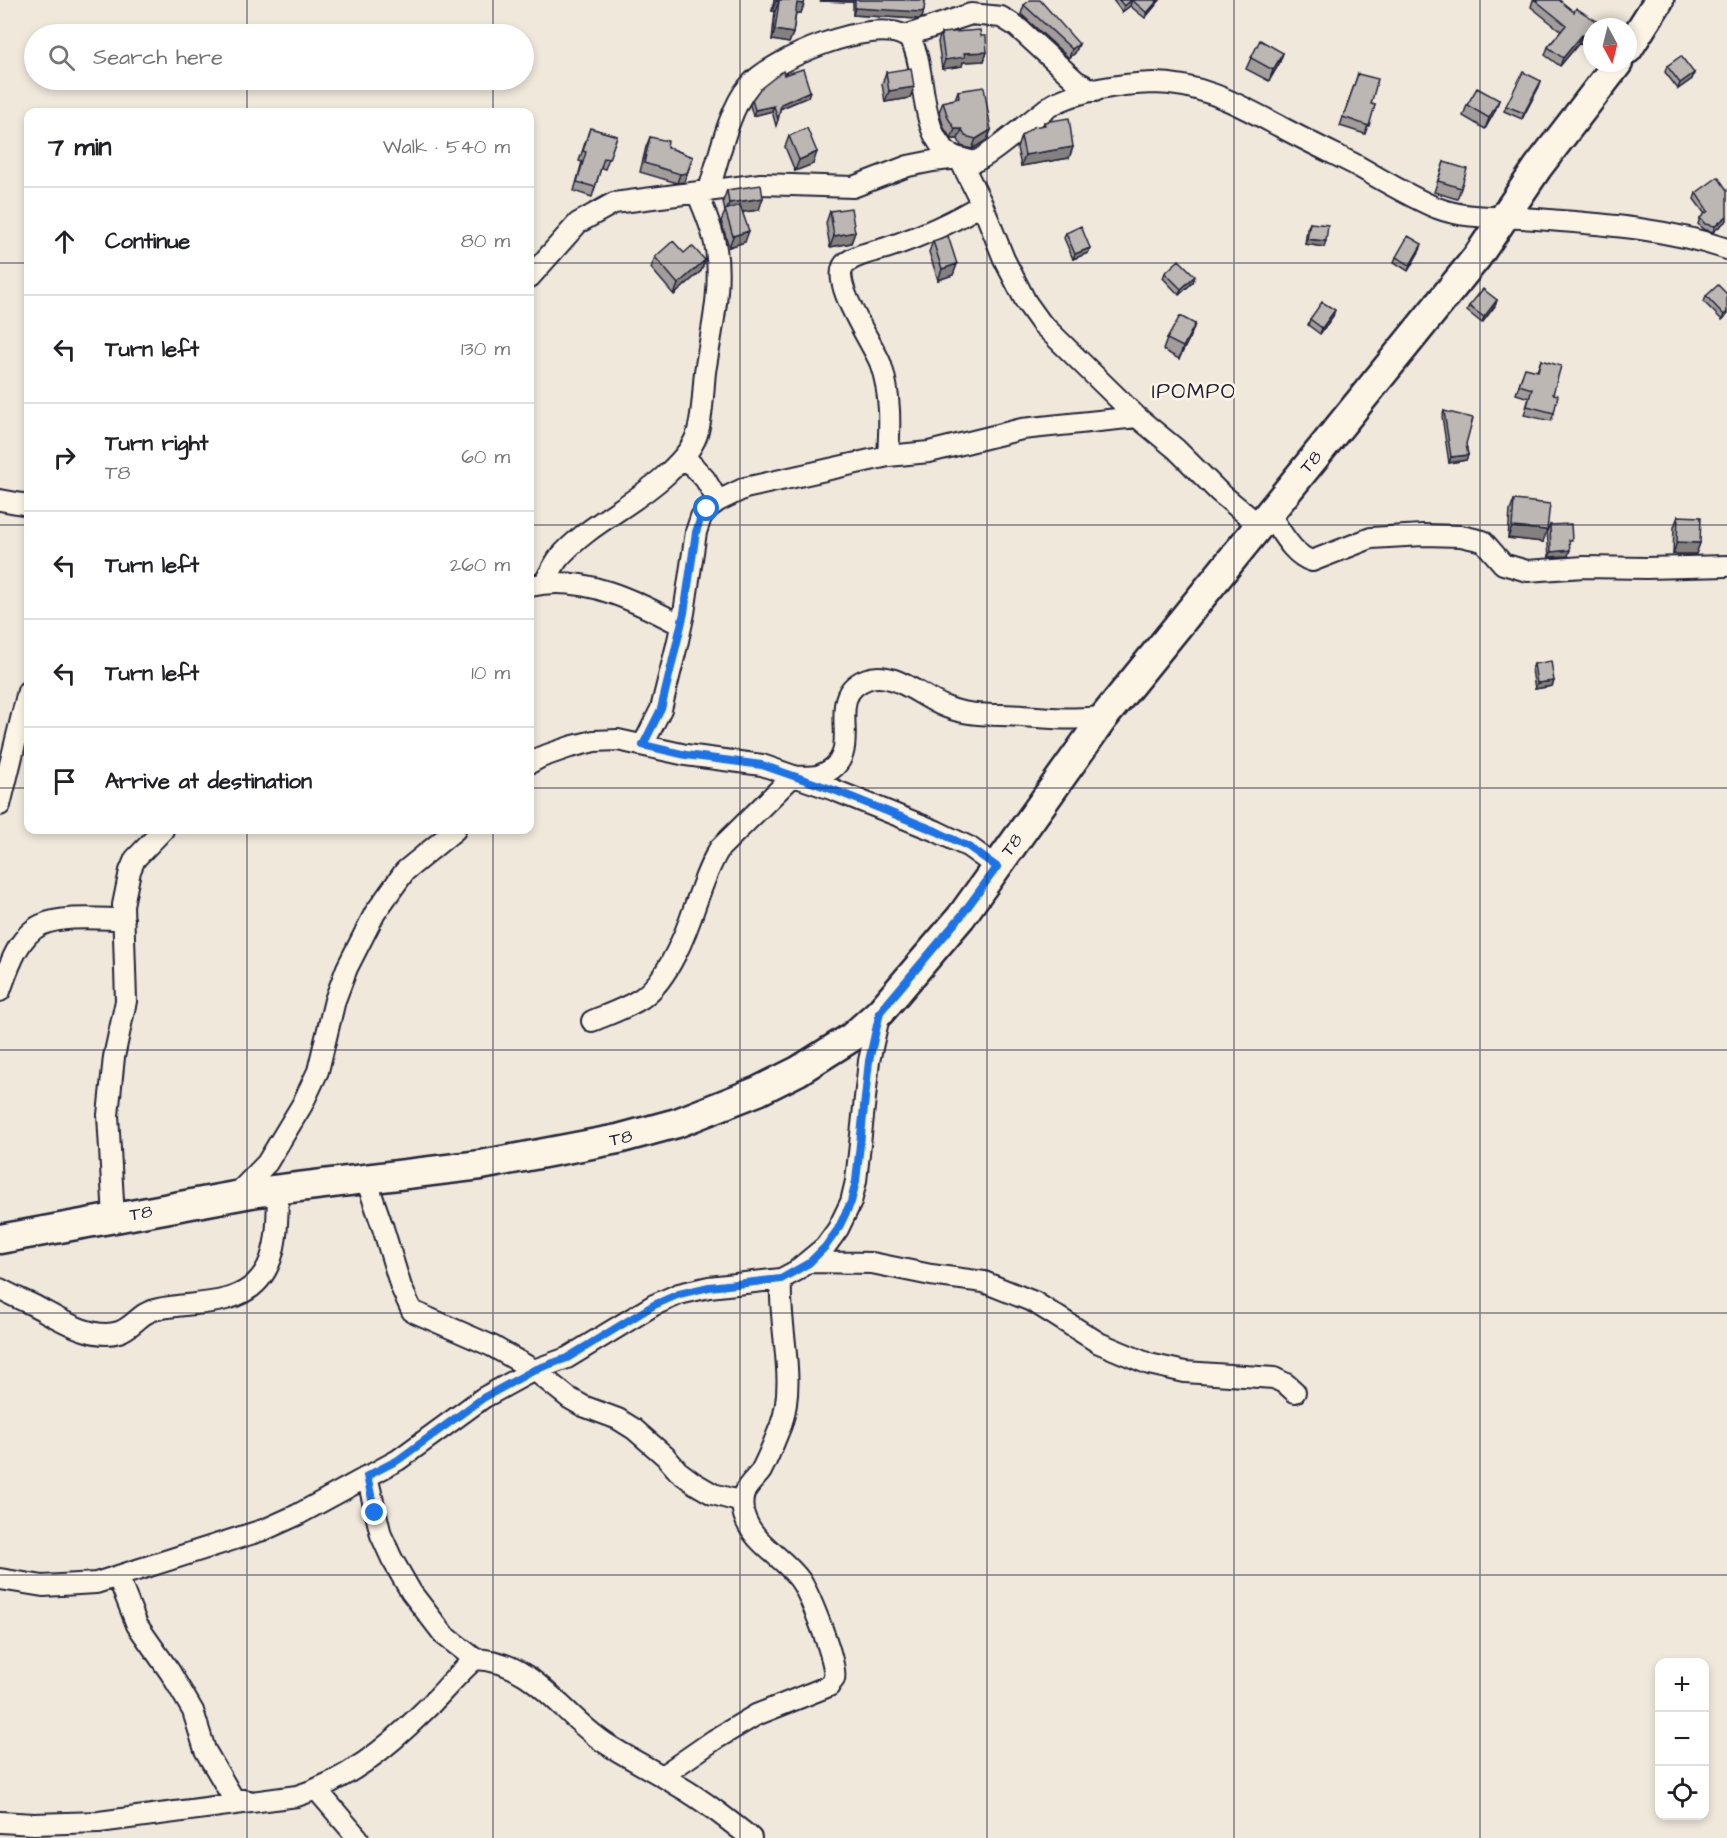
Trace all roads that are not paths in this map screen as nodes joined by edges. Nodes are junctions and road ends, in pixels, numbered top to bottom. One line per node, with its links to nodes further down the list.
1 (1659, 0): 2 (street)
2 (1637, 35)
3 (905, 36): 5 (street); 6 (street); 7 (street)
4 (1611, 72): 9 (street, T8)
5 (1095, 91): 6 (street); 9 (street)
6 (959, 158): 7 (street); 8 (street)
7 (703, 192): 11 (street); 13 (street)
8 (982, 204): 12 (street); 14 (street)
9 (1504, 216): 10 (street); 18 (street, T8)
10 (1727, 249)
11 (534, 272)
12 (1137, 417): 14 (street); 18 (street)
13 (684, 456): 16 (street); 20 (street)
14 (888, 456): 16 (street)
15 (0, 500): 17 (street)
16 (718, 501): 21 (street)
17 (24, 504)
18 (1264, 519): 19 (street); 23 (street, T8)
19 (1727, 566)
20 (537, 584): 21 (street)
21 (681, 625): 24 (street)
22 (24, 708): 27 (street)
23 (1104, 717): 26 (street); 30 (street, T8)
24 (643, 745): 25 (street); 26 (street)
25 (534, 760)
26 (792, 777): 30 (street); 34 (street)
27 (0, 806)
28 (159, 834): 31 (street)
29 (450, 834): 37 (street)
30 (997, 867): 33 (street, T8)
31 (124, 920): 32 (street); 38 (street)
32 (0, 991)
33 (880, 1012): 35 (street, T8); 40 (street)
34 (592, 1021)
35 (366, 1179): 36 (street, T8); 43 (street)
36 (278, 1189): 37 (street, T8); 42 (street)
37 (235, 1196): 38 (street, T8)
38 (114, 1218): 39 (street, T8)
39 (0, 1239)
40 (809, 1263): 41 (street); 44 (street)
41 (781, 1279): 43 (street); 46 (street)
42 (0, 1289)
43 (534, 1370): 45 (street); 46 (street)
44 (1295, 1392)
45 (367, 1476): 47 (street); 49 (street)
46 (742, 1502): 50 (street)
47 (117, 1577): 48 (street); 52 (street)
48 (0, 1579)
49 (475, 1659): 50 (street); 51 (street)
50 (662, 1776): 55 (street)
51 (317, 1790): 52 (street); 54 (street)
52 (250, 1801): 53 (street)
53 (2, 1828)
54 (358, 1838)
55 (751, 1838)

